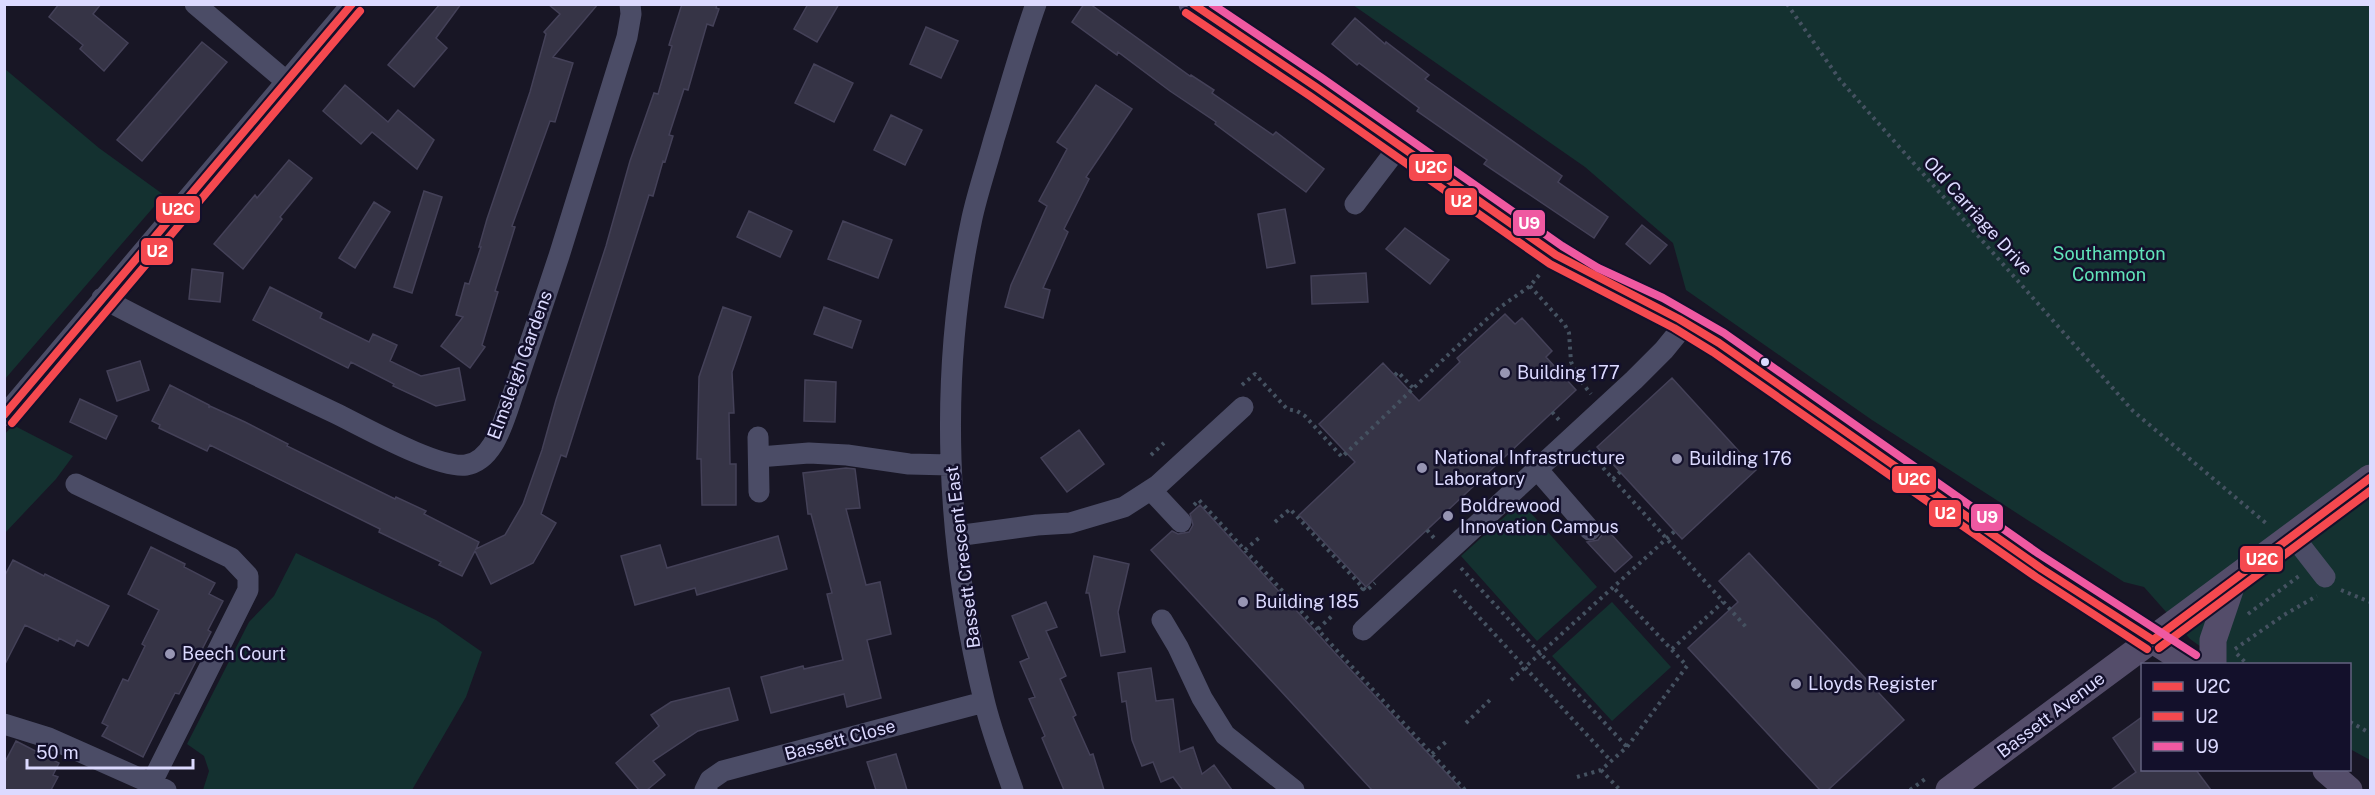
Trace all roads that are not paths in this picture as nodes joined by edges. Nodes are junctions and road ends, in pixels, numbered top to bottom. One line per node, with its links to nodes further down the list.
1 (195, 4): 6 (street)
2 (352, 4): 6 (street)
3 (630, 4): 9 (street, Elmsleigh Gardens)
4 (1036, 4): 13 (street, Bassett Crescent East)
5 (1192, 4): 7 (main road)
6 (287, 82): 9 (street)
7 (1400, 145): 8 (street); 10 (main road)
8 (1354, 204)
9 (102, 298): 12 (street)
10 (1686, 323): 14 (street); 27 (main road)
11 (1241, 397): 17 (street)
12 (4, 416)
13 (950, 465): 18 (street); 22 (street, Bassett Crescent East)
14 (1536, 468): 20 (street); 26 (street)
15 (2370, 478): 21 (main road, Bassett Avenue)
16 (76, 484): 33 (street)
17 (1151, 490): 19 (street); 22 (street)
18 (759, 492)
19 (1187, 514)
20 (1590, 530)
21 (2282, 532): 23 (street); 24 (main road, Bassett Avenue)
22 (957, 536): 30 (street, Bassett Crescent East)
23 (2324, 576)
24 (2233, 581): 27 (main road, Bassett Avenue); 28 (main road)
25 (1162, 620): 36 (street)
26 (1363, 630)
27 (2153, 640): 29 (main road); 37 (main road, Bassett Avenue)
28 (2223, 657)
29 (2188, 663)
30 (984, 702): 34 (street, Bassett Close); 35 (street, Bassett Crescent East)
31 (4, 724): 33 (street)
32 (2327, 771): 38 (main road)
33 (159, 787)
34 (705, 790)
35 (1013, 790)
36 (1294, 790)
37 (1949, 790)
38 (2349, 790)

